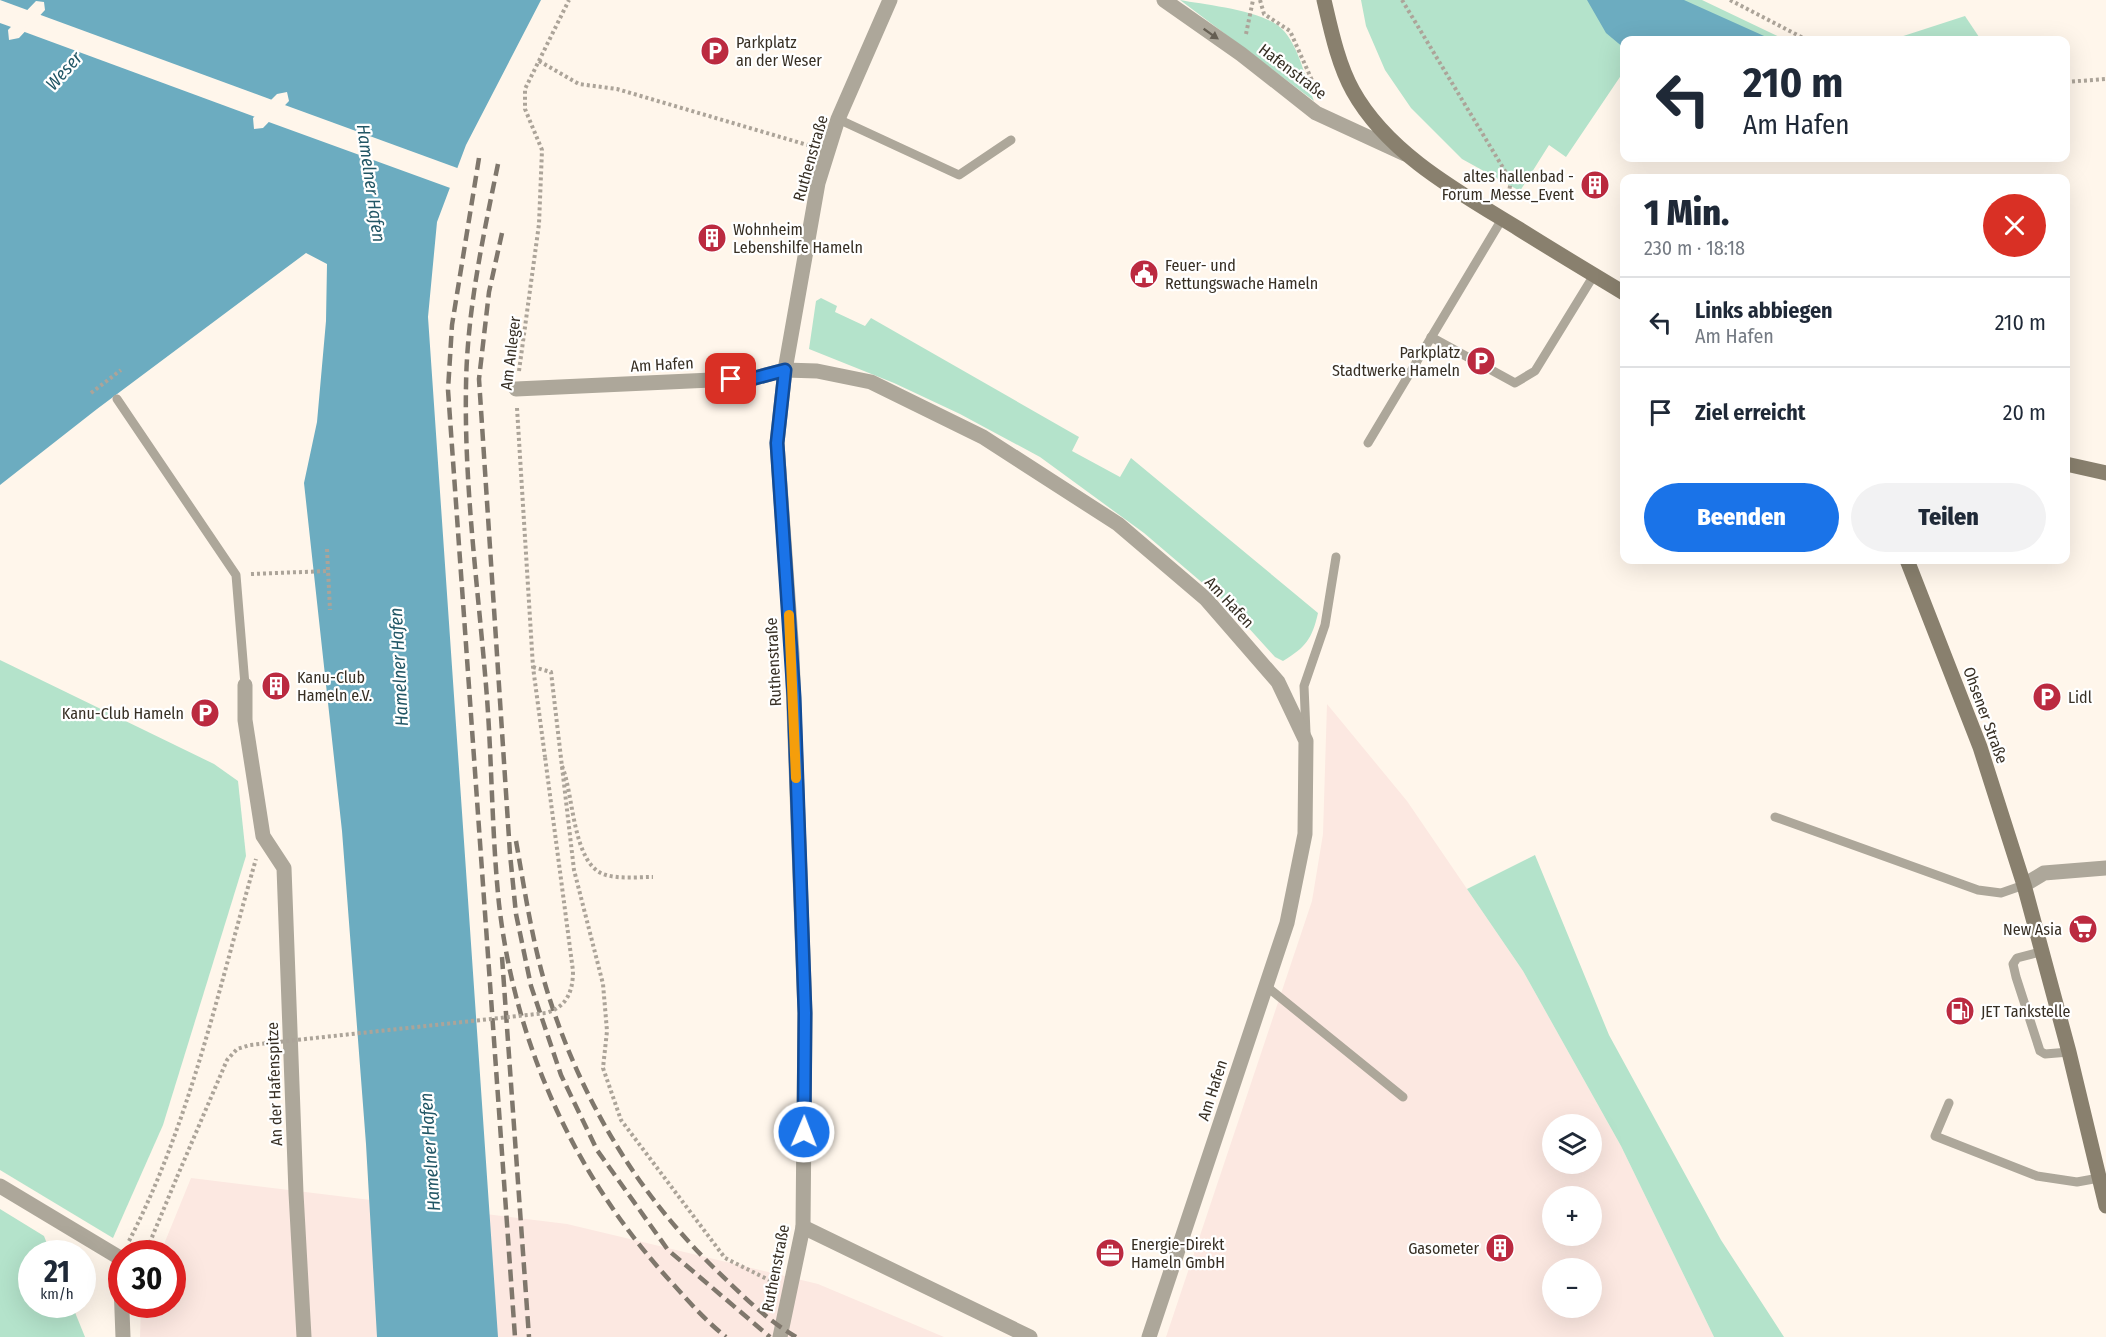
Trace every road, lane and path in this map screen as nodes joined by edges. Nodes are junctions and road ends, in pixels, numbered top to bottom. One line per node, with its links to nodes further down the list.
1 (568, 0): 11 (path, Am Anleger)
2 (890, 0): 15 (street, Ruthenstraße)
3 (1164, 0): 10 (street, Hafenstraße, one-way to 10)
4 (1253, 0): 10 (path)
5 (1260, 0): 14 (path)
6 (1324, 0): 18 (main road, Hafenstraße)
7 (1402, 0): 19 (path)
8 (1730, 0): 9 (path)
9 (1799, 36)
10 (1241, 54): 14 (street, Hafenstraße)
11 (539, 61): 17 (path); 25 (path, Am Anleger)
12 (2106, 80): 13 (path)
13 (2070, 82)
14 (1328, 118): 18 (street, Hafenstraße)
15 (838, 119): 16 (lane); 17 (street, Ruthenstraße)
16 (1011, 140)
17 (828, 152): 24 (street, Ruthenstraße)
18 (1409, 156): 19 (main road, Hafenstraße)
19 (1502, 219): 20 (main road, Hafenstraße); 22 (lane)
20 (1594, 275): 21 (main road, Hafenstraße); 22 (lane)
21 (1620, 291)
22 (1431, 337): 28 (lane)
23 (121, 370): 26 (path)
24 (785, 370): 25 (street, Am Hafen); 39 (street, Am Hafen); 54 (street, Ruthenstraße)
25 (516, 389): 37 (path, Am Anleger)
26 (91, 393)
27 (117, 399): 35 (lane)
28 (1368, 443)
29 (2070, 465): 30 (main road)
30 (2106, 473)
31 (327, 549): 34 (path)
32 (1336, 557): 39 (lane)
33 (1910, 564): 45 (main road, Ohsener Straße)
34 (328, 571): 35 (path); 36 (path)
35 (236, 575): 38 (lane)
36 (330, 610)
37 (533, 667): 40 (path); 56 (path, Am Anleger, bridge)
38 (245, 685): 42 (street, An der Hafenspitze)
39 (1306, 741): 47 (street, Am Hafen)
40 (559, 760): 44 (path); 57 (path)
41 (1775, 817): 45 (lane)
42 (263, 836): 55 (path); 59 (street, An der Hafenspitze)
43 (2106, 868): 45 (street)
44 (653, 877)
45 (2024, 885): 46 (main road, Ohsener Straße)
46 (2040, 952): 48 (main road, Ohsener Straße); 48 (lane)
47 (1266, 986): 49 (lane); 62 (street, Am Hafen)
48 (2069, 1052): 51 (main road, Ohsener Straße)
49 (1403, 1097)
50 (1949, 1103): 51 (lane)
51 (2099, 1178): 53 (main road, Ohsener Straße)
52 (0, 1186): 58 (street)
53 (2106, 1206)
54 (803, 1227): 57 (street, Ruthenstraße); 61 (street)
55 (130, 1240)
56 (151, 1240)
57 (791, 1287): 60 (street, Ruthenstraße)
58 (123, 1337)
59 (304, 1337)
60 (780, 1337)
61 (1030, 1337)
62 (1149, 1337)

